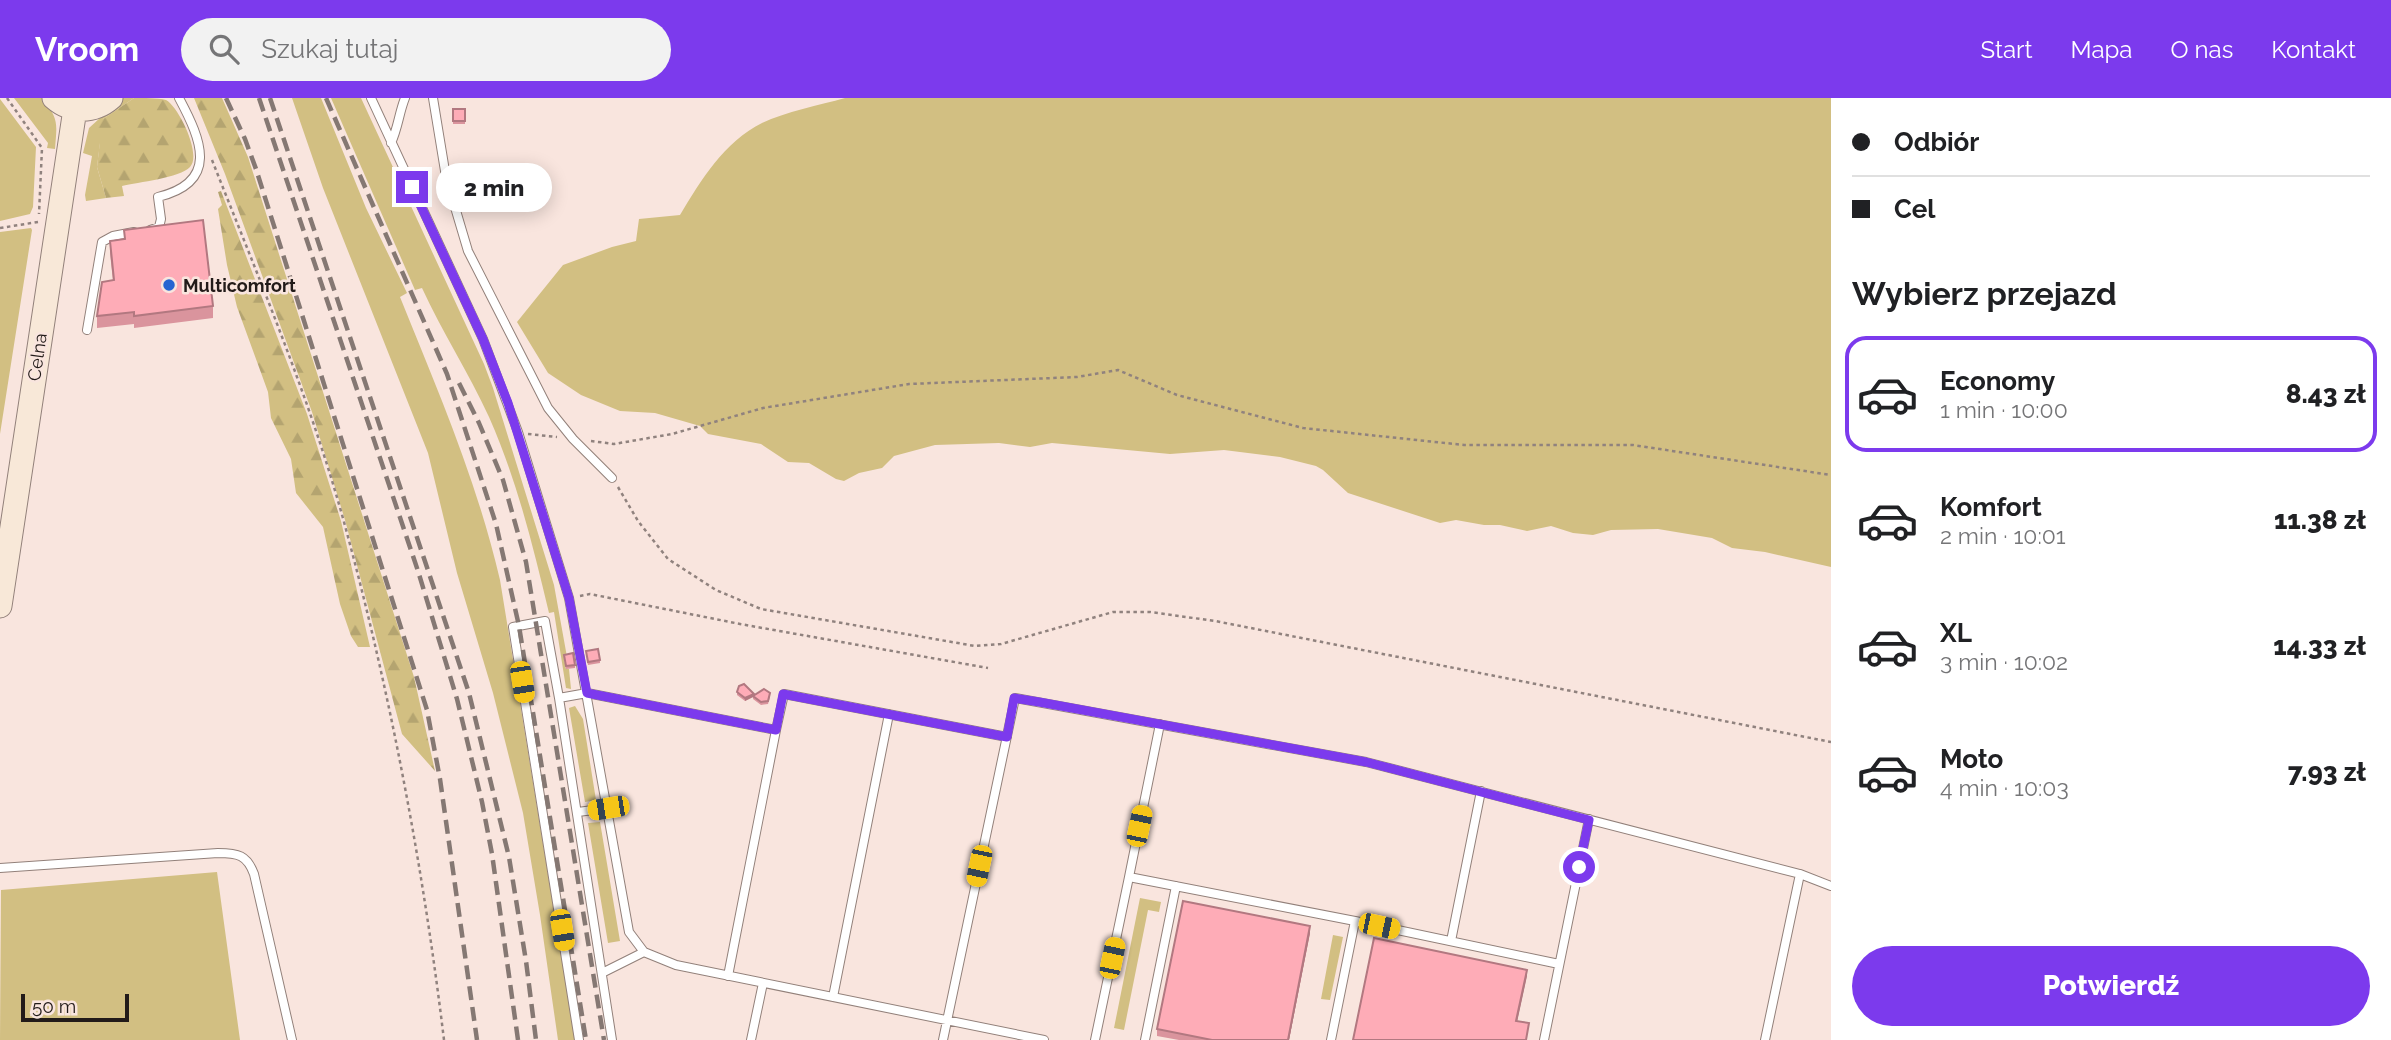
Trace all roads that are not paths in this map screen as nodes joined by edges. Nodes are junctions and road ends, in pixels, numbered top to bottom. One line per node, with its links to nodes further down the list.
1 (54, 98): 7 (street)
2 (111, 98): 7 (street)
3 (179, 98): 9 (lane)
4 (371, 98): 8 (lane)
5 (405, 98): 8 (lane)
6 (433, 98): 10 (lane)
7 (75, 109): 11 (street, Celna)
8 (391, 143): 12 (lane)
9 (87, 330)
10 (612, 478)
11 (0, 606)
12 (587, 693): 13 (lane); 16 (lane); 19 (lane)
13 (559, 698): 20 (lane); 37 (lane)
14 (889, 714): 16 (lane); 17 (lane); 34 (lane)
15 (1160, 724): 17 (lane); 18 (lane); 24 (lane)
16 (776, 730): 32 (lane)
17 (1007, 737): 35 (lane)
18 (1481, 791): 21 (lane); 28 (lane)
19 (608, 808): 20 (lane); 29 (lane)
20 (578, 813): 31 (lane)
21 (1589, 820): 23 (lane); 30 (lane)
22 (0, 868): 36 (lane)
23 (1800, 874): 26 (lane); 46 (lane)
24 (1129, 877): 25 (lane); 42 (lane)
25 (1176, 886): 27 (lane); 43 (lane)
26 (1831, 886)
27 (1356, 921): 28 (lane); 44 (lane)
28 (1451, 941): 30 (lane)
29 (644, 953): 31 (lane); 32 (lane)
30 (1559, 964): 45 (lane)
31 (602, 973): 38 (lane)
32 (727, 976): 33 (lane)
33 (763, 983): 34 (lane); 39 (lane)
34 (833, 997): 35 (lane)
35 (947, 1020): 40 (lane); 41 (lane)
36 (292, 1040)
37 (579, 1040)
38 (612, 1040)
39 (751, 1040)
40 (943, 1040)
41 (1044, 1040)
42 (1095, 1040)
43 (1145, 1040)
44 (1331, 1040)
45 (1544, 1040)
46 (1765, 1040)

